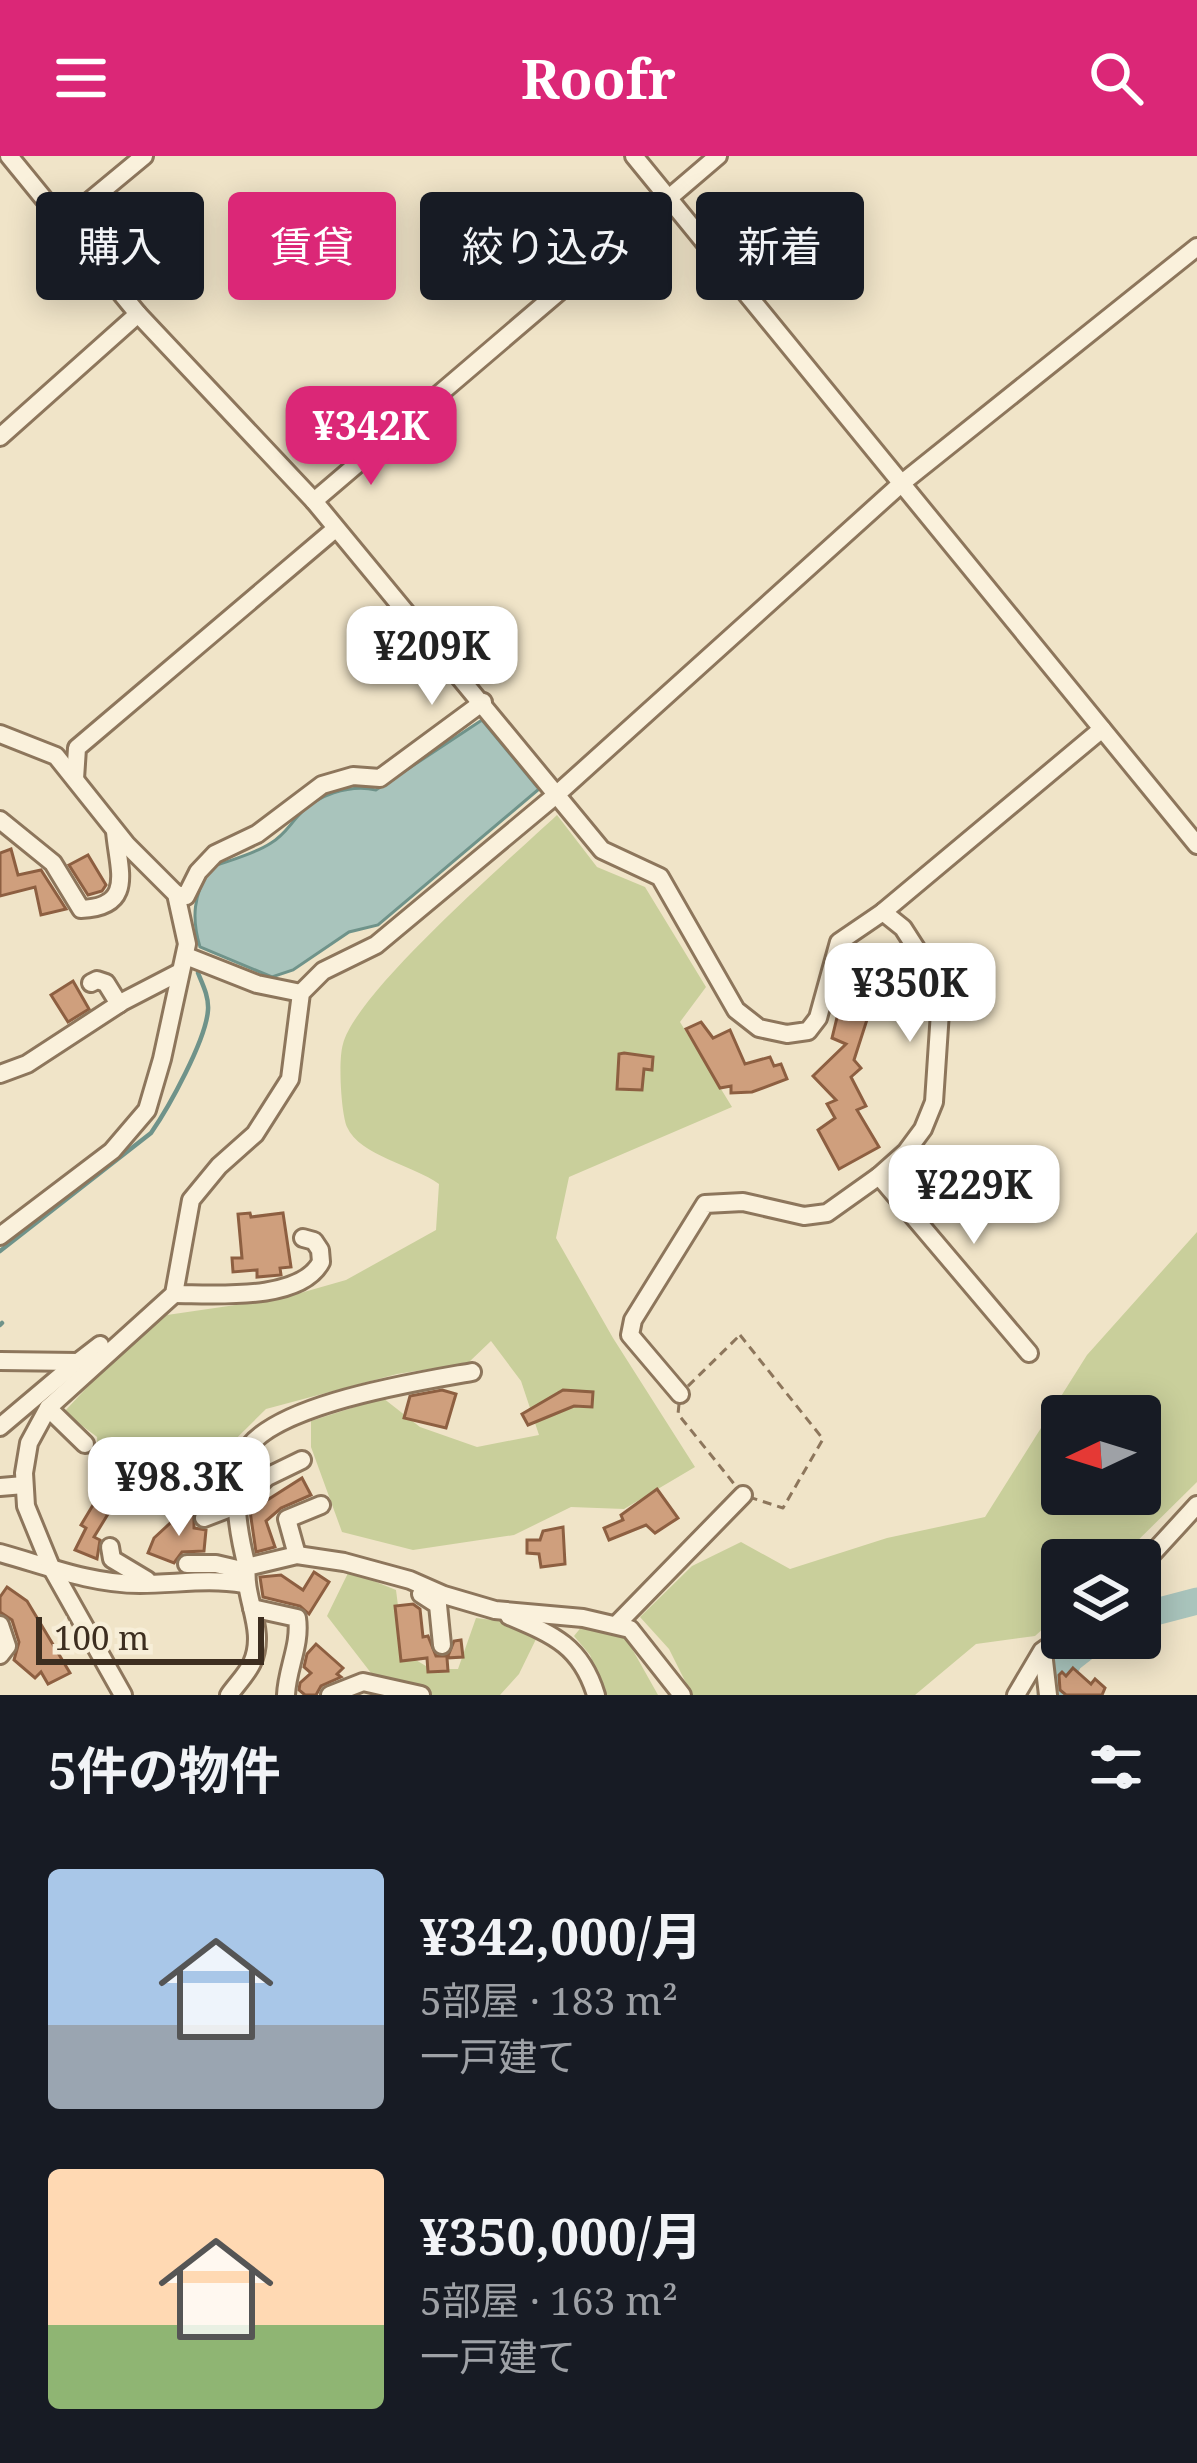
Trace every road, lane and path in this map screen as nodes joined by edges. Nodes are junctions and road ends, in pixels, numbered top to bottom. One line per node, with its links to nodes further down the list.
1 (9, 156): 5 (street)
2 (144, 156): 6 (street)
3 (634, 156): 7 (street)
4 (718, 156): 8 (street)
5 (37, 192)
6 (101, 192)
7 (664, 192)
8 (672, 194)
9 (672, 202): 15 (street)
10 (1197, 247): 15 (street)
11 (126, 300): 13 (street)
12 (548, 300): 16 (street)
13 (138, 314): 14 (street); 16 (street)
14 (0, 436)
15 (902, 483): 19 (street); 22 (street)
16 (314, 502): 17 (street)
17 (334, 530): 18 (street); 21 (street)
18 (483, 702): 22 (street); 26 (street)
19 (1102, 730): 25 (street); 27 (street)
20 (0, 734): 21 (street)
21 (75, 779): 24 (street)
22 (556, 795): 27 (street); 30 (street)
23 (0, 820): 24 (street)
24 (115, 830): 26 (street)
25 (1197, 845)
26 (176, 894): 28 (street)
27 (883, 912): 33 (street)
28 (192, 963): 30 (street); 31 (street); 34 (street)
29 (91, 983): 31 (street)
30 (301, 993): 36 (street)
31 (119, 1004): 32 (street)
32 (0, 1075)
33 (879, 1176): 38 (street); 42 (street)
34 (0, 1236)
35 (303, 1238): 36 (street)
36 (174, 1294): 37 (street)
37 (137, 1326): 39 (street); 43 (street)
38 (1029, 1352)
39 (78, 1362): 40 (street); 44 (street)
40 (4, 1369)
41 (472, 1372): 50 (street)
42 (680, 1394): 49 (path); 49 (path)
43 (48, 1408): 45 (street); 47 (street)
44 (0, 1427)
45 (85, 1444)
46 (302, 1460): 50 (street)
47 (25, 1485): 48 (street); 59 (street)
48 (0, 1487)
49 (742, 1495): 66 (street)
50 (238, 1505): 53 (street); 60 (street)
51 (321, 1505): 57 (street)
52 (1197, 1505): 54 (street)
53 (204, 1518)
54 (1161, 1544)
55 (110, 1547): 62 (street)
56 (0, 1553): 59 (street)
57 (297, 1555): 60 (street); 61 (street)
58 (187, 1564): 60 (street)
59 (51, 1567): 62 (street); 71 (street)
60 (246, 1574): 62 (street); 63 (street)
61 (410, 1580): 64 (street); 67 (street)
62 (153, 1583)
63 (252, 1608): 72 (street); 73 (street)
64 (495, 1610): 66 (street); 76 (street)
65 (0, 1625): 69 (street)
66 (616, 1625): 77 (street)
67 (442, 1645)
68 (1041, 1653): 78 (street)
69 (0, 1655)
70 (1043, 1659): 79 (street)
71 (123, 1695)
72 (229, 1695)
73 (286, 1695)
74 (330, 1695): 75 (street)
75 (421, 1695)
76 (596, 1695)
77 (682, 1695)
78 (1016, 1695)
79 (1048, 1695)

